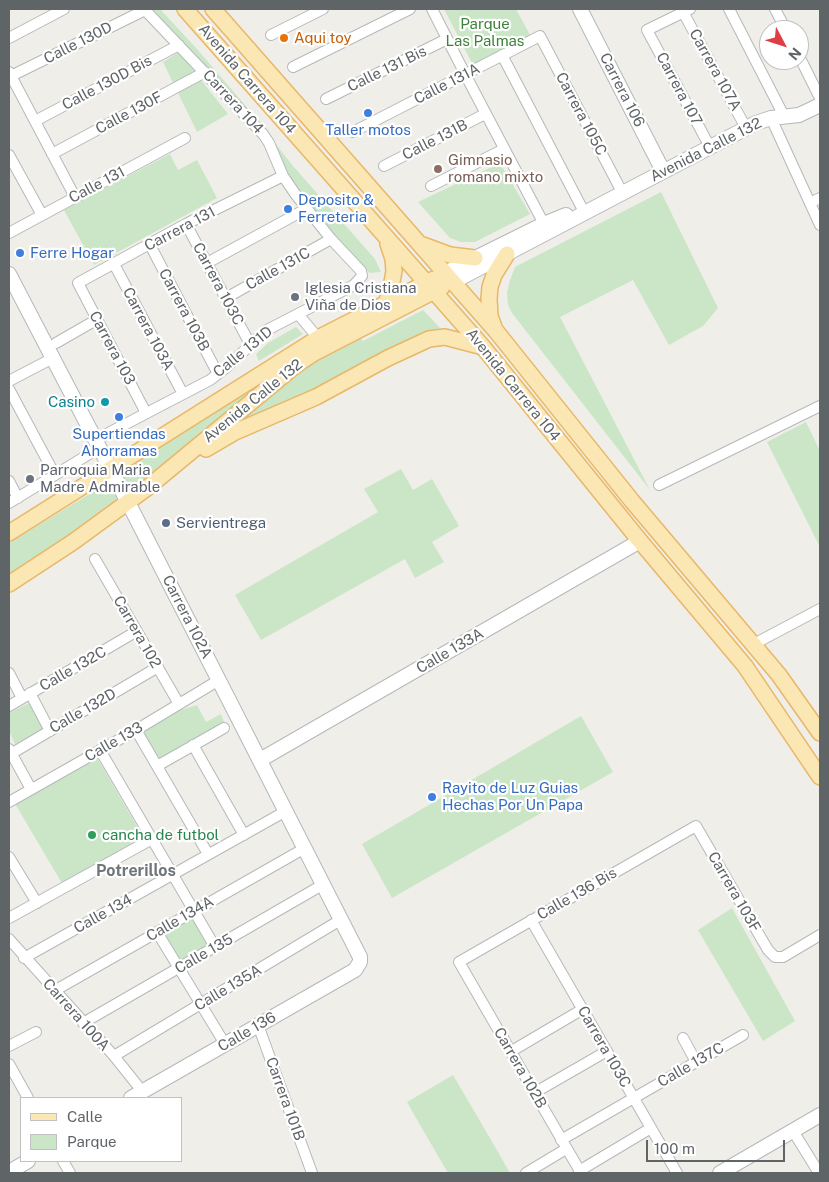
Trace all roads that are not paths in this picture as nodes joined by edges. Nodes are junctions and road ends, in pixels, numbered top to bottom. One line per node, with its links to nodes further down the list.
1 (64, 9): 13 (street)
2 (145, 9): 15 (street, Carrera 104); 21 (street, Calle 130D)
3 (184, 9): 50 (main road, Avenida Carrera 104)
4 (214, 9): 52 (main road, Avenida Carrera 104)
5 (323, 9): 11 (street)
6 (410, 9): 17 (street)
7 (432, 9): 14 (street)
8 (580, 9): 36 (street, Carrera 106)
9 (730, 9): 26 (street)
10 (686, 11): 28 (street, Carrera 107A); 31 (street, Carrera 107)
11 (271, 35)
12 (540, 36): 16 (street, Calle 131A); 39 (street, Carrera 105C)
13 (9, 38)
14 (447, 39): 20 (street); 22 (street, Calle 131 Bis)
15 (179, 45): 19 (street, Carrera 104); 27 (street, Calle 130D Bis)
16 (502, 55): 20 (street, Calle 131A); 43 (street)
17 (293, 67)
18 (806, 70): 23 (street)
19 (205, 72): 33 (street, Calle 130F); 37 (street, Carrera 104)
20 (465, 74): 25 (street); 29 (street, Calle 131A)
21 (11, 80): 27 (street)
22 (326, 98)
23 (820, 98)
24 (820, 106): 26 (street, Avenida Calle 132)
25 (485, 114): 32 (street); 35 (street, Calle 131B)
26 (778, 118): 28 (street, Avenida Calle 132); 42 (street)
27 (35, 121): 33 (street)
28 (746, 128): 31 (street, Avenida Calle 132)
29 (353, 132)
30 (185, 138): 40 (street, Calle 131)
31 (710, 147): 36 (street, Avenida Calle 132)
32 (504, 149): 38 (street); 47 (street)
33 (52, 154): 40 (street)
34 (9, 155): 45 (street)
35 (384, 166)
36 (663, 171): 39 (street, Avenida Calle 132)
37 (283, 176): 44 (street, Carrera 104); 46 (street, Carrera 131)
38 (431, 186)
39 (622, 192): 43 (street, Avenida Calle 132); 54 (street, Avenida Calle 132)
40 (75, 197): 45 (street, Calle 131)
41 (820, 198): 42 (street)
42 (810, 203): 48 (street)
43 (582, 208): 47 (street, Avenida Calle 132)
44 (306, 209): 51 (street, Carrera 104); 56 (street)
45 (42, 215): 49 (street, Calle 131)
46 (186, 224): 53 (street, Carrera 131); 56 (street, Carrera 103C)
47 (544, 224): 55 (street, Avenida Calle 132)
48 (820, 225)
49 (9, 233)
50 (384, 236): 62 (main road, Avenida Carrera 104); 64 (main road)
51 (331, 239): 59 (street, Carrera 104); 63 (street, Calle 131C)
52 (420, 244): 55 (main road); 60 (main road, Avenida Carrera 104)
53 (150, 245): 57 (street, Carrera 131); 73 (street, Carrera 103B)
54 (507, 254): 60 (street, Avenida Calle 132); 67 (main road)
55 (475, 258): 60 (street, Avenida Calle 132)
56 (207, 263): 63 (street, Carrera 103C)
57 (114, 264): 61 (street, Carrera 131); 76 (street, Carrera 103A)
58 (9, 274): 72 (street, Carrera 102A)
59 (362, 276): 65 (street, Calle 131D)
60 (449, 278): 62 (main road, Avenida Calle 132); 67 (main road, Avenida Carrera 104)
61 (78, 284): 66 (street, Carrera 103)
62 (430, 287): 64 (main road, Avenida Calle 132); 71 (main road, Avenida Carrera 104); 81 (main road, Avenida Calle 132)
63 (226, 298): 70 (street, Carrera 103C)
64 (386, 303): 68 (main road, Avenida Calle 132)
65 (298, 314): 68 (street); 70 (street, Calle 131D)
66 (96, 320): 69 (street); 78 (street, Carrera 103)
67 (496, 331): 93 (main road, Avenida Carrera 104)
68 (318, 338): 80 (main road, Avenida Calle 132)
69 (56, 343)
70 (250, 344): 73 (street, Calle 131D)
71 (483, 347): 81 (main road); 88 (main road, Avenida Carrera 104)
72 (53, 358): 74 (street); 79 (street, Carrera 102A)
73 (218, 374): 76 (street, Calle 131D)
74 (9, 381)
75 (9, 389): 82 (street)
76 (182, 394): 78 (street, Calle 131D)
77 (820, 406): 84 (street)
78 (146, 413): 79 (street, Calle 131D)
79 (97, 444): 80 (street, Carrera 102A); 82 (street, Calle 131D)
80 (111, 469): 86 (street, Carrera 102A); 87 (main road, Avenida Calle 132)
81 (166, 474): 86 (main road, Avenida Calle 132)
82 (55, 475): 85 (street, Calle 131D)
83 (9, 481): 85 (street)
84 (659, 485)
85 (13, 500)
86 (128, 502): 90 (main road, Avenida Calle 132); 96 (street, Carrera 102A)
87 (9, 533)
88 (640, 541): 107 (street, Calle 133A); 109 (main road, Avenida Carrera 104)
89 (95, 559): 92 (street, Carrera 102)
90 (9, 584)
91 (820, 609): 93 (street)
92 (137, 631): 94 (street, Carrera 102); 97 (street, Calle 132C)
93 (754, 644): 103 (main road, Avenida Carrera 104)
94 (158, 668): 98 (street, Carrera 102); 102 (street, Calle 132D)
95 (9, 673): 97 (street)
96 (219, 680): 98 (street, Calle 133); 107 (street, Carrera 102A)
97 (26, 696): 99 (street, Calle 132C); 102 (street)
98 (179, 704): 101 (street, Calle 133)
99 (9, 706)
100 (224, 728): 104 (street)
101 (136, 730): 105 (street, Calle 133); 108 (street)
102 (50, 731): 106 (street, Calle 132D)
103 (820, 733)
104 (193, 745): 108 (street); 114 (street)
105 (100, 750): 110 (street, Calle 133); 115 (street)
106 (10, 752): 110 (street)
107 (260, 760): 112 (street, Carrera 102A)
108 (157, 766): 117 (street)
109 (820, 777)
110 (31, 788): 111 (street, Calle 133)
111 (9, 802)
112 (286, 811): 114 (street, Calle 134); 116 (street, Carrera 102A)
113 (696, 826): 125 (street, Calle 136 Bis); 127 (street, Carrera 103F)
114 (244, 835): 117 (street, Calle 134)
115 (152, 840): 119 (street); 121 (street)
116 (305, 848): 120 (street, Carrera 102A); 122 (street, Calle 134A)
117 (208, 854): 119 (street, Calle 134)
118 (9, 858): 121 (street)
119 (172, 875): 122 (street); 130 (street, Calle 134)
120 (324, 884): 124 (street, Carrera 102A); 129 (street, Calle 135)
121 (37, 903): 123 (street)
122 (194, 912): 126 (street, Calle 134A); 129 (street)
123 (9, 918)
124 (342, 919): 131 (street, Carrera 102A); 135 (street, Calle 135A)
125 (531, 920): 132 (street, Calle 136 Bis); 136 (street, Carrera 103C)
126 (157, 932): 133 (street); 134 (street, Calle 134A)
127 (820, 935)
128 (9, 940): 130 (street, Carrera 100A)
129 (214, 947): 133 (street, Calle 135)
130 (24, 958): 134 (street, Carrera 100A)
131 (360, 962): 138 (street, Calle 136)
132 (458, 962): 145 (street, Carrera 102B)
133 (179, 968): 135 (street); 137 (street, Calle 135)
134 (54, 991): 137 (street, Carrera 100A)
135 (201, 1005): 142 (street); 146 (street, Calle 135A)
136 (583, 1010): 144 (street, Carrera 103C); 145 (street)
137 (83, 1023): 146 (street, Carrera 100A)
138 (258, 1025): 142 (street, Calle 136); 163 (street, Carrera 101B)
139 (36, 1032): 143 (street)
140 (743, 1035): 147 (street, Calle 137C)
141 (683, 1038): 147 (street)
142 (225, 1044): 150 (street, Calle 136)
143 (9, 1046)
144 (607, 1051): 149 (street); 152 (street, Carrera 103C)
145 (510, 1052): 149 (street, Carrera 102B)
146 (114, 1056): 150 (street, Carrera 100A)
147 (696, 1062): 152 (street, Calle 137C)
148 (9, 1064): 151 (street)
149 (534, 1093): 156 (street, Carrera 102B)
150 (136, 1095)
151 (27, 1097)
152 (634, 1098): 154 (street, Carrera 103C); 156 (street, Calle 137C)
153 (820, 1115): 155 (street)
154 (651, 1128): 160 (street); 165 (street, Carrera 103C)
155 (793, 1131): 161 (street); 166 (street)
156 (564, 1144): 160 (street, Carrera 102B); 164 (street, Calle 137C)
157 (26, 1162): 159 (street)
158 (64, 1162): 162 (street)
159 (9, 1172)
160 (580, 1172)
161 (726, 1172)
162 (70, 1173)
163 (312, 1173)
164 (526, 1173)
165 (677, 1173)
166 (820, 1173)

